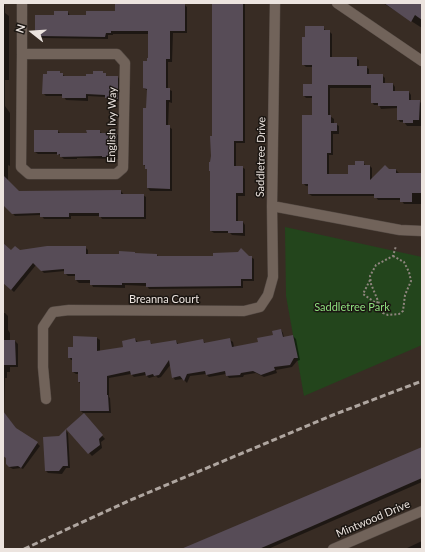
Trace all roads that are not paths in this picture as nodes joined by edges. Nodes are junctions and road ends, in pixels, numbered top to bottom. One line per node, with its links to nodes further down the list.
1 (22, 3): 4 (street, English Ivy Way)
2 (275, 3): 6 (street, Saddletree Drive)
3 (337, 3): 5 (street)
4 (22, 54): 4 (street, English Ivy Way)
5 (422, 61)
6 (272, 206): 7 (street, Saddletree Drive); 8 (street, Breanna Court)
7 (422, 231)
8 (46, 399)
9 (422, 511): 10 (street, Mintwood Drive)
10 (333, 549)

